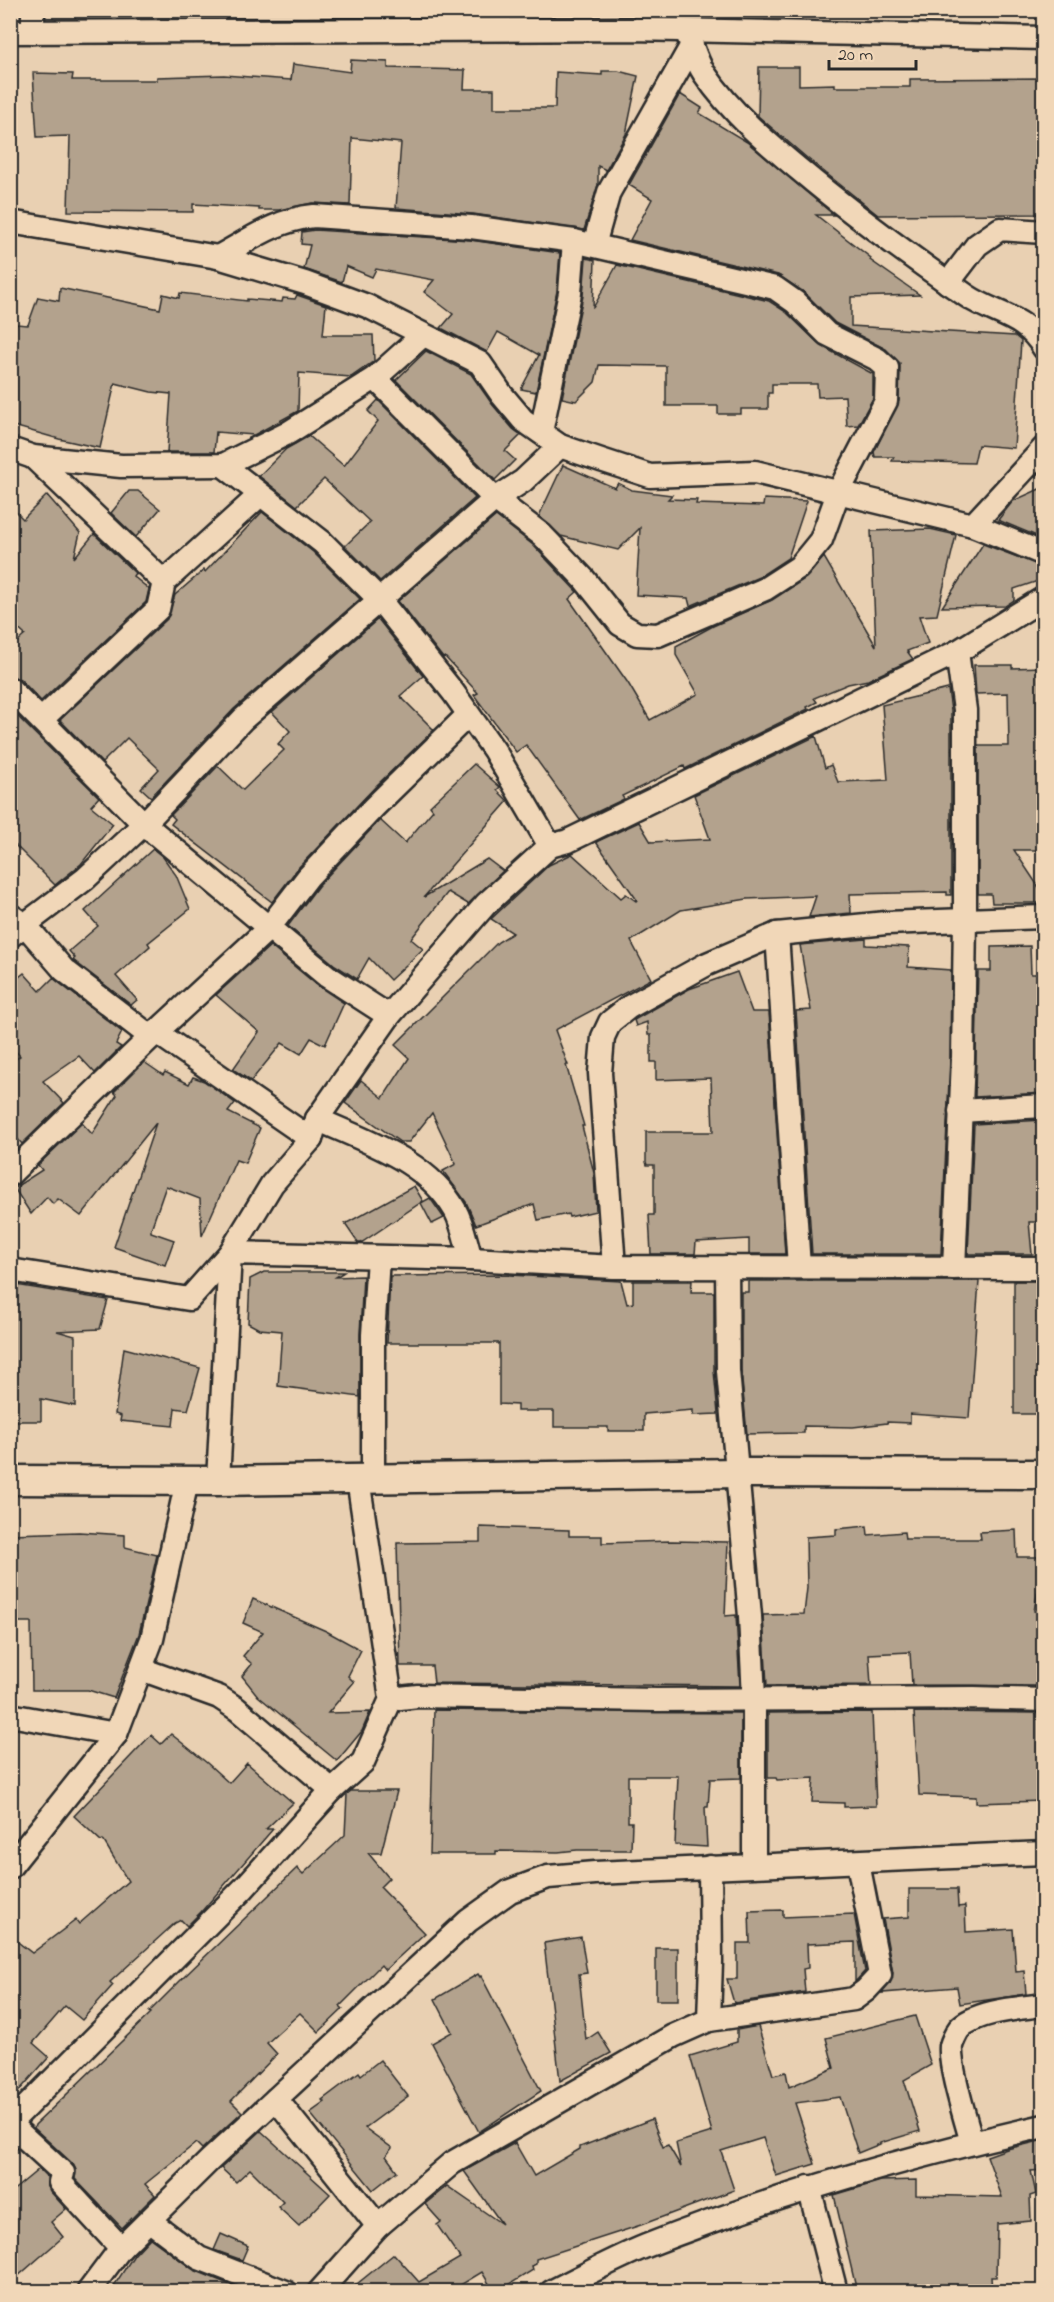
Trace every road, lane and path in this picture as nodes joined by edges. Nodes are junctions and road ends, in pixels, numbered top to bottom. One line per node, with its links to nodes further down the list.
1 (514, 20): 2 (street); 3 (street)
2 (633, 20): 5 (street)
3 (33, 21): 4 (street)
4 (10, 32)
5 (689, 38): 6 (street); 9 (street); 11 (street)
6 (1044, 38)
7 (10, 222): 10 (street)
8 (1044, 232): 11 (street)
9 (584, 243): 10 (street); 15 (street); 21 (street)
10 (218, 257): 12 (street)
11 (948, 283): 13 (street)
12 (423, 335): 14 (street); 15 (street)
13 (1044, 348)
14 (375, 378): 20 (street); 23 (street)
15 (541, 432): 16 (street)
16 (560, 446): 21 (street); 23 (street)
17 (1044, 448): 24 (street)
18 (10, 449): 19 (street)
19 (33, 457): 20 (street); 26 (street)
20 (223, 465): 22 (street)
21 (838, 493): 23 (street); 24 (street)
22 (260, 495): 26 (street); 28 (street)
23 (495, 499): 28 (street)
24 (973, 525): 25 (street)
25 (1044, 554)
26 (165, 582): 32 (street)
27 (1044, 598): 29 (street)
28 (379, 599): 31 (street); 33 (street)
29 (957, 652): 34 (street); 36 (street)
30 (10, 689): 32 (street)
31 (468, 715): 34 (street); 38 (street)
32 (41, 720): 33 (street)
33 (144, 824): 37 (street); 38 (street)
34 (550, 846): 40 (street)
35 (1044, 916): 36 (street)
36 (964, 918): 39 (street); 43 (street)
37 (16, 926): 41 (street)
38 (268, 929): 40 (street); 41 (street)
39 (777, 934): 49 (street); 51 (street)
40 (389, 1016): 44 (street)
41 (154, 1034): 44 (street); 45 (street)
42 (1044, 1106): 43 (street)
43 (960, 1111): 52 (street)
44 (314, 1129): 46 (street); 48 (street)
45 (10, 1174)
46 (230, 1253): 47 (street); 54 (street); 60 (street)
47 (378, 1258): 48 (street); 57 (street)
48 (471, 1259): 49 (street)
49 (614, 1267): 50 (street)
50 (727, 1267): 51 (street); 55 (street)
51 (799, 1267): 52 (street)
52 (954, 1268): 53 (street)
53 (1044, 1268)
54 (10, 1270)
55 (738, 1473): 56 (street); 57 (street); 62 (street)
56 (1044, 1474)
57 (366, 1478): 60 (street); 63 (street)
58 (10, 1480): 59 (street)
59 (187, 1481): 60 (street); 61 (street)
60 (218, 1481)
61 (141, 1669): 66 (street); 67 (street)
62 (754, 1698): 63 (street); 64 (street); 70 (street)
63 (391, 1699): 67 (street)
64 (1044, 1701)
65 (10, 1715): 66 (street)
66 (116, 1734): 71 (street)
67 (333, 1790): 76 (street)
68 (1044, 1853): 69 (street)
69 (858, 1863): 70 (street); 74 (street)
70 (754, 1864): 72 (street)
71 (10, 1867)
72 (710, 1867): 74 (street); 75 (street)
73 (1044, 2005): 78 (street)
74 (710, 2020): 81 (street)
75 (276, 2099): 80 (street); 81 (street)
76 (10, 2124): 82 (street)
77 (1041, 2133): 78 (street)
78 (972, 2142): 79 (street)
79 (809, 2187): 86 (street); 87 (street)
80 (150, 2221): 82 (street); 85 (street)
81 (378, 2226): 83 (street)
82 (121, 2248): 84 (street)
83 (321, 2291)
84 (88, 2292)
85 (286, 2292)
86 (551, 2292)
87 (836, 2292)

